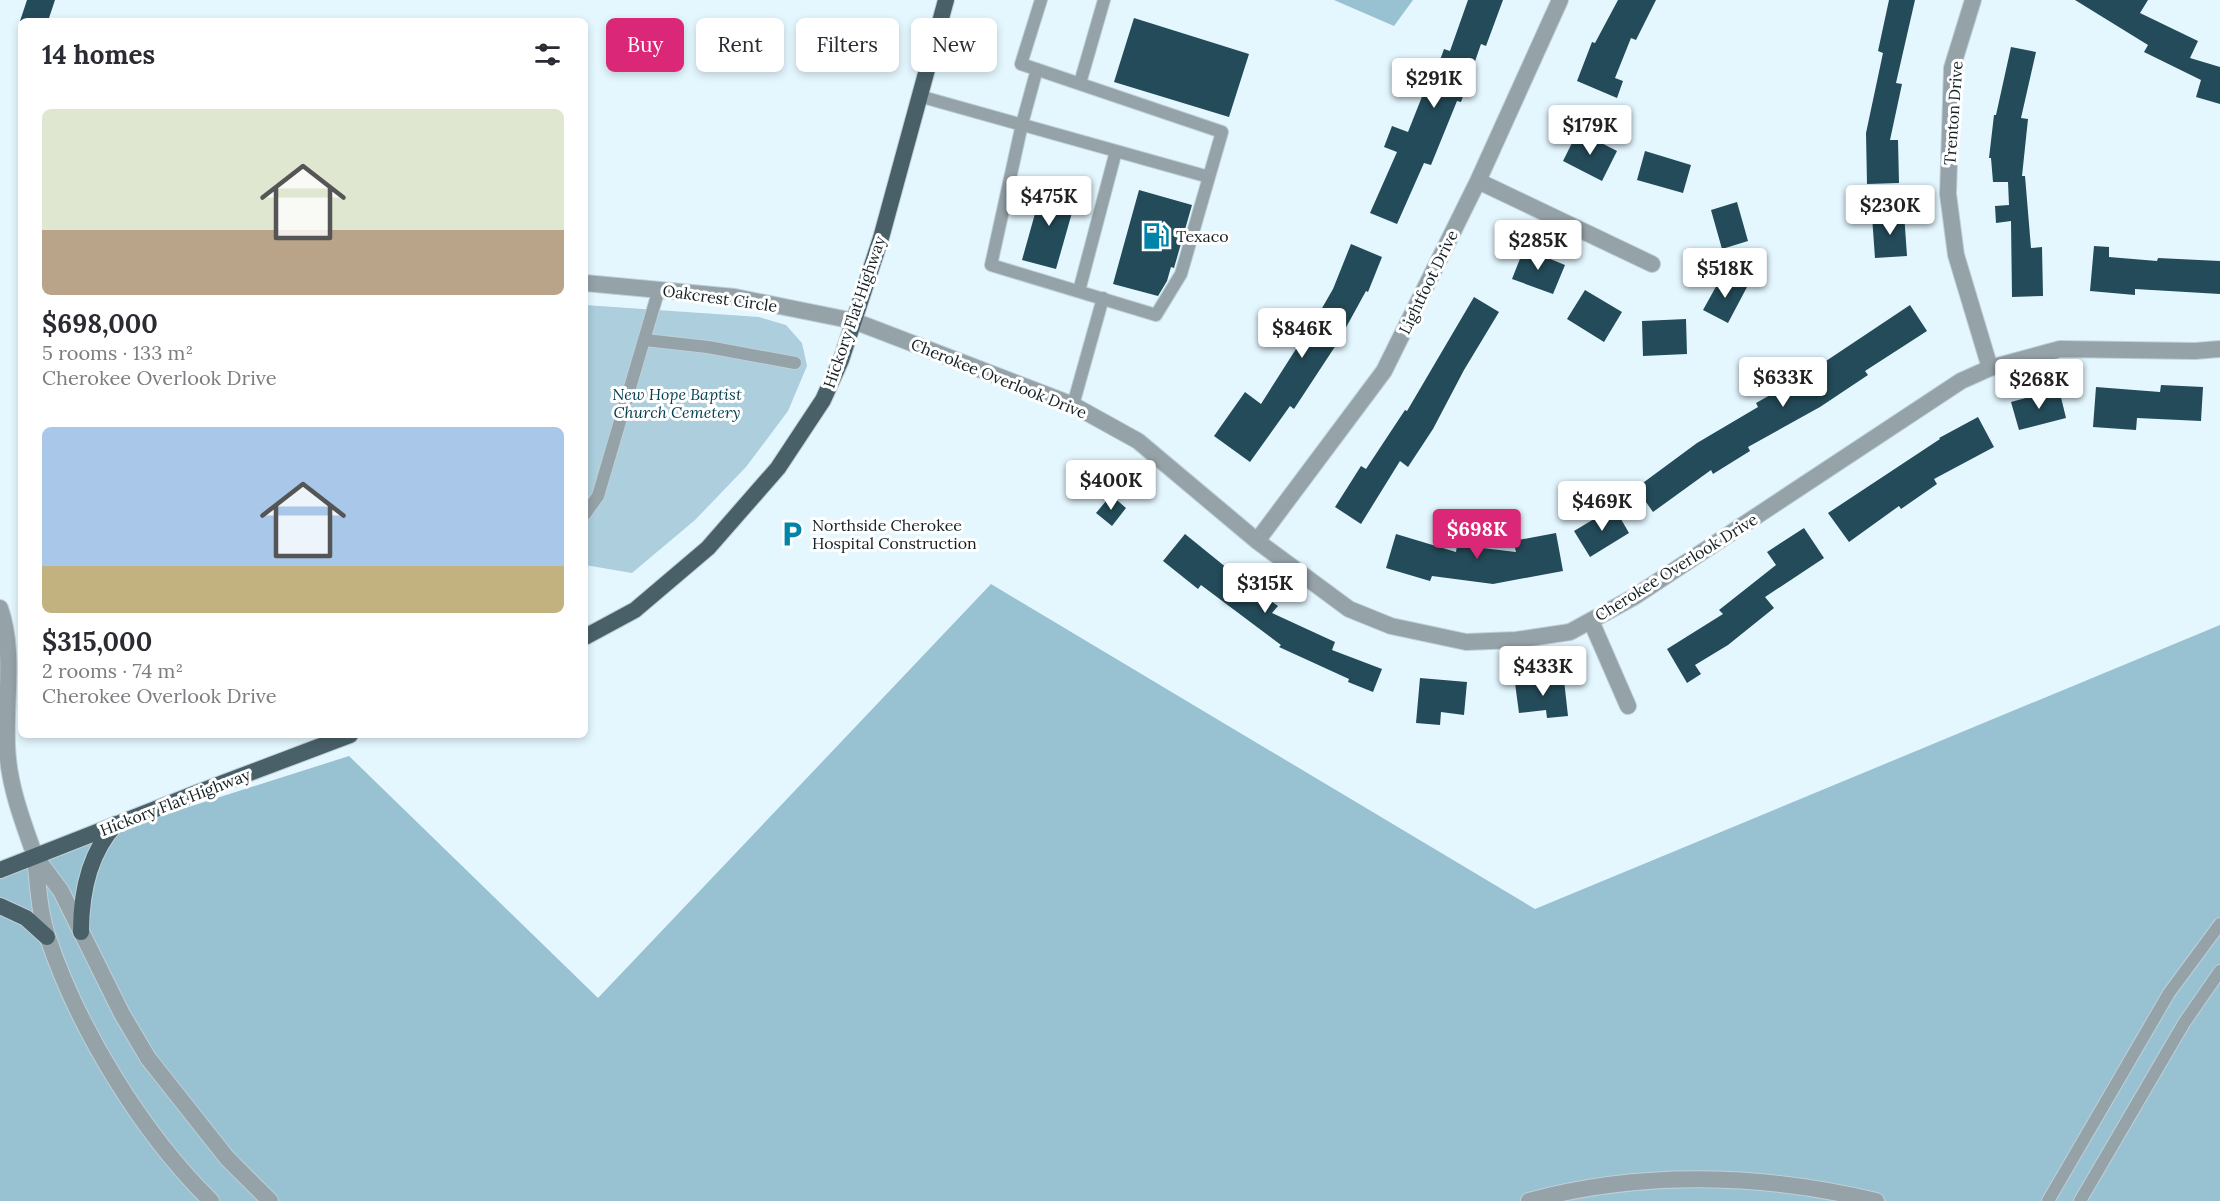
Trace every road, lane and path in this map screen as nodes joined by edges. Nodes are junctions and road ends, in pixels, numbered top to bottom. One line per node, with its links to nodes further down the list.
1 (946, 0): 8 (main road, Hickory Flat Highway)
2 (1041, 0): 6 (lane)
3 (1104, 0): 7 (lane)
4 (1560, 0): 12 (street, Lightfoot Drive)
5 (1973, 0): 22 (street, Trenton Drive)
6 (1037, 69): 7 (lane); 9 (lane)
7 (1080, 83): 11 (lane)
8 (919, 96): 9 (lane); 18 (main road, Hickory Flat Highway)
9 (1022, 124): 10 (lane); 16 (lane)
10 (1116, 151): 11 (lane); 16 (lane)
11 (1209, 177): 17 (lane)
12 (1478, 181): 13 (street); 25 (street, Lightfoot Drive)
13 (1652, 264)
14 (588, 283): 15 (street, Oakcrest Circle)
15 (659, 289): 18 (street, Oakcrest Circle); 19 (lane)
16 (1079, 291): 17 (lane)
17 (1103, 298): 23 (lane)
18 (854, 321): 23 (street, Cherokee Overlook Drive); 28 (main road, Hickory Flat Highway)
19 (645, 339): 21 (lane); 24 (lane)
20 (2220, 349): 22 (street, Cherokee Overlook Drive)
21 (795, 363)
22 (1990, 368): 27 (street, Cherokee Overlook Drive)
23 (1072, 405): 25 (street, Cherokee Overlook Drive)
24 (588, 510)
25 (1257, 541): 27 (street, Cherokee Overlook Drive)
26 (0, 608): 32 (street)
27 (1591, 621): 29 (street)
28 (588, 636)
29 (1628, 706)
30 (342, 738): 31 (main road, Hickory Flat Highway)
31 (117, 824): 32 (main road, Hickory Flat Highway); 36 (main road)
32 (35, 856): 33 (main road, Hickory Flat Highway); 36 (street); 37 (street)
33 (0, 870)
34 (0, 906): 37 (main road)
35 (2220, 924): 43 (lane)
36 (81, 932): 40 (street)
37 (47, 936): 39 (street)
38 (2220, 971): 44 (lane)
39 (211, 1201)
40 (270, 1201)
41 (1529, 1201): 42 (street)
42 (1876, 1201)
43 (2048, 1201)
44 (2080, 1201)

